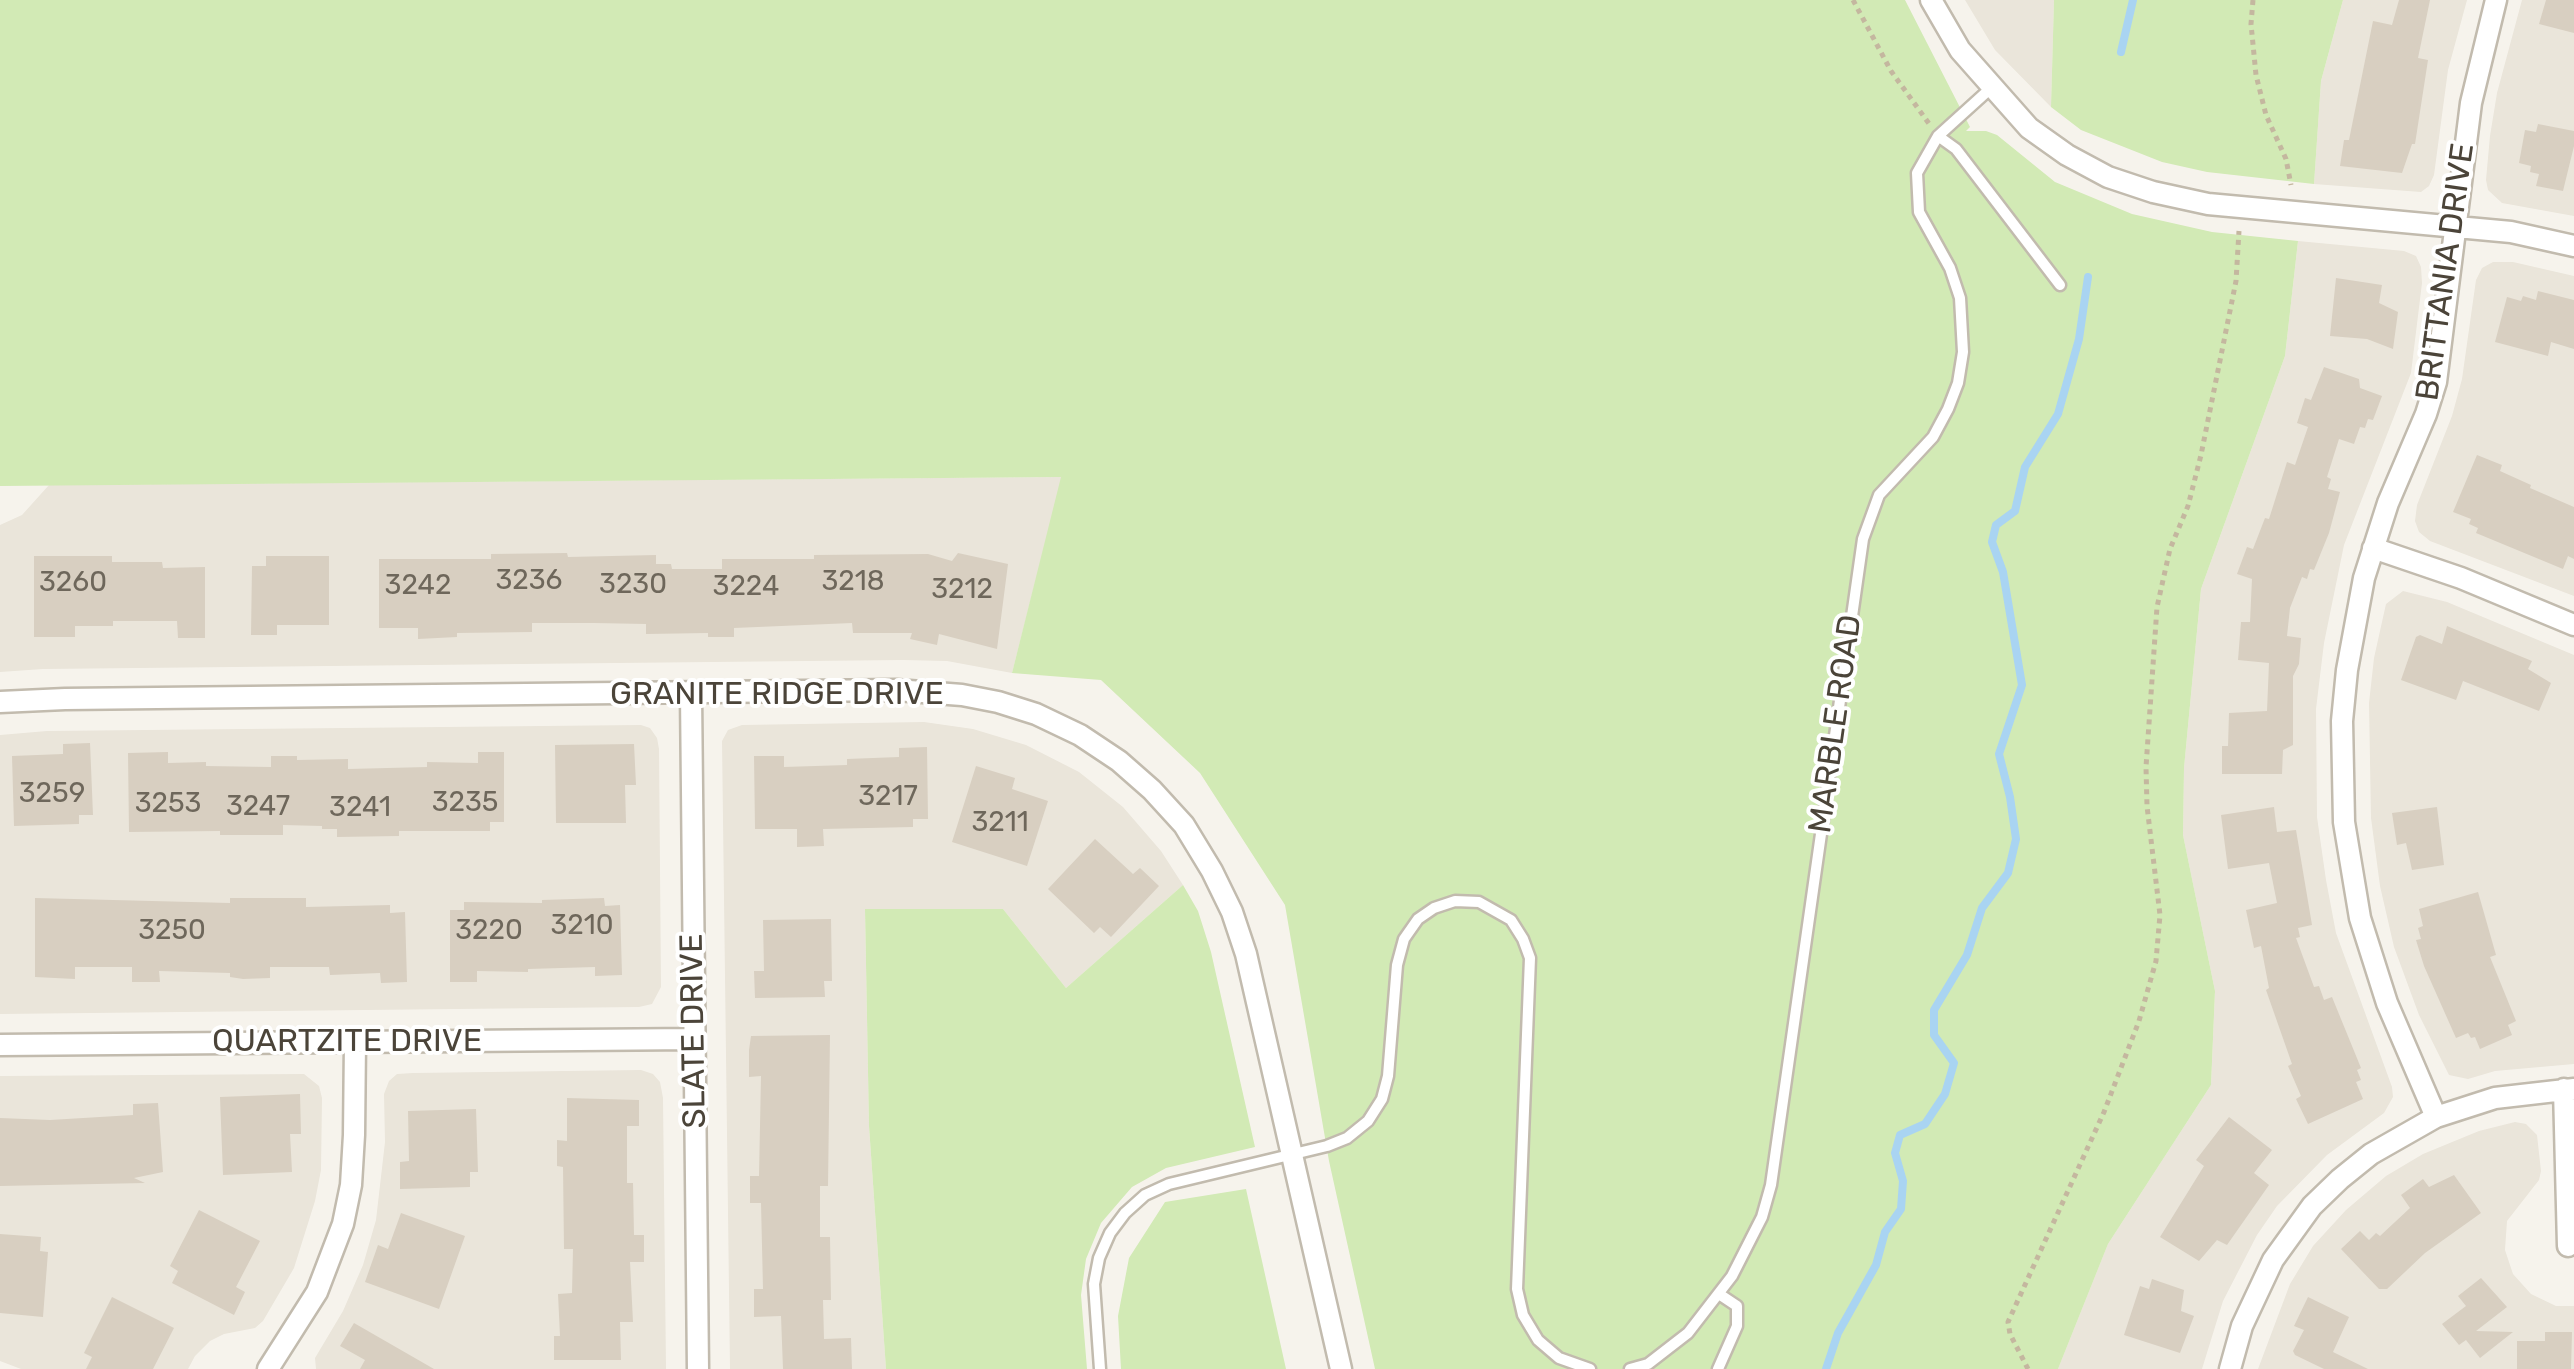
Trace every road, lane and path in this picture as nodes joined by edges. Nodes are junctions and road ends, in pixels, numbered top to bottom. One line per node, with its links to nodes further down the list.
1 (1853, 0): 6 (path)
2 (1931, 0): 5 (street)
3 (2253, 0): 7 (path)
4 (2496, 0): 8 (street, BRITTANIA DRIVE)
5 (1991, 88): 6 (lane, MARBLE ROAD); 8 (street)
6 (1938, 136): 11 (lane); 23 (lane, MARBLE ROAD)
7 (2291, 185)
8 (2453, 228): 10 (street); 12 (street, BRITTANIA DRIVE)
9 (2240, 231): 31 (path)
10 (2574, 246)
11 (2060, 285)
12 (2373, 548): 13 (street); 20 (street, BRITTANIA DRIVE)
13 (2574, 625)
14 (692, 694): 15 (street, GRANITE RIDGE DRIVE); 16 (street, SLATE DRIVE); 21 (street, GRANITE RIDGE DRIVE)
15 (0, 702)
16 (694, 1039): 17 (street, QUARTZITE DRIVE); 25 (street, SLATE DRIVE)
17 (355, 1042): 18 (street, QUARTZITE DRIVE); 24 (street)
18 (0, 1044)
19 (2569, 1089): 20 (street); 22 (street)
20 (2436, 1118): 32 (street)
21 (1293, 1156): 26 (lane); 27 (street, GRANITE RIDGE DRIVE); 28 (lane)
22 (2568, 1246)
23 (1719, 1294): 29 (lane, MARBLE ROAD); 30 (lane)
24 (268, 1369)
25 (698, 1369)
26 (1100, 1369)
27 (1341, 1369)
28 (1590, 1369)
29 (1630, 1369)
30 (1718, 1369)
31 (2028, 1369)
32 (2230, 1369)

